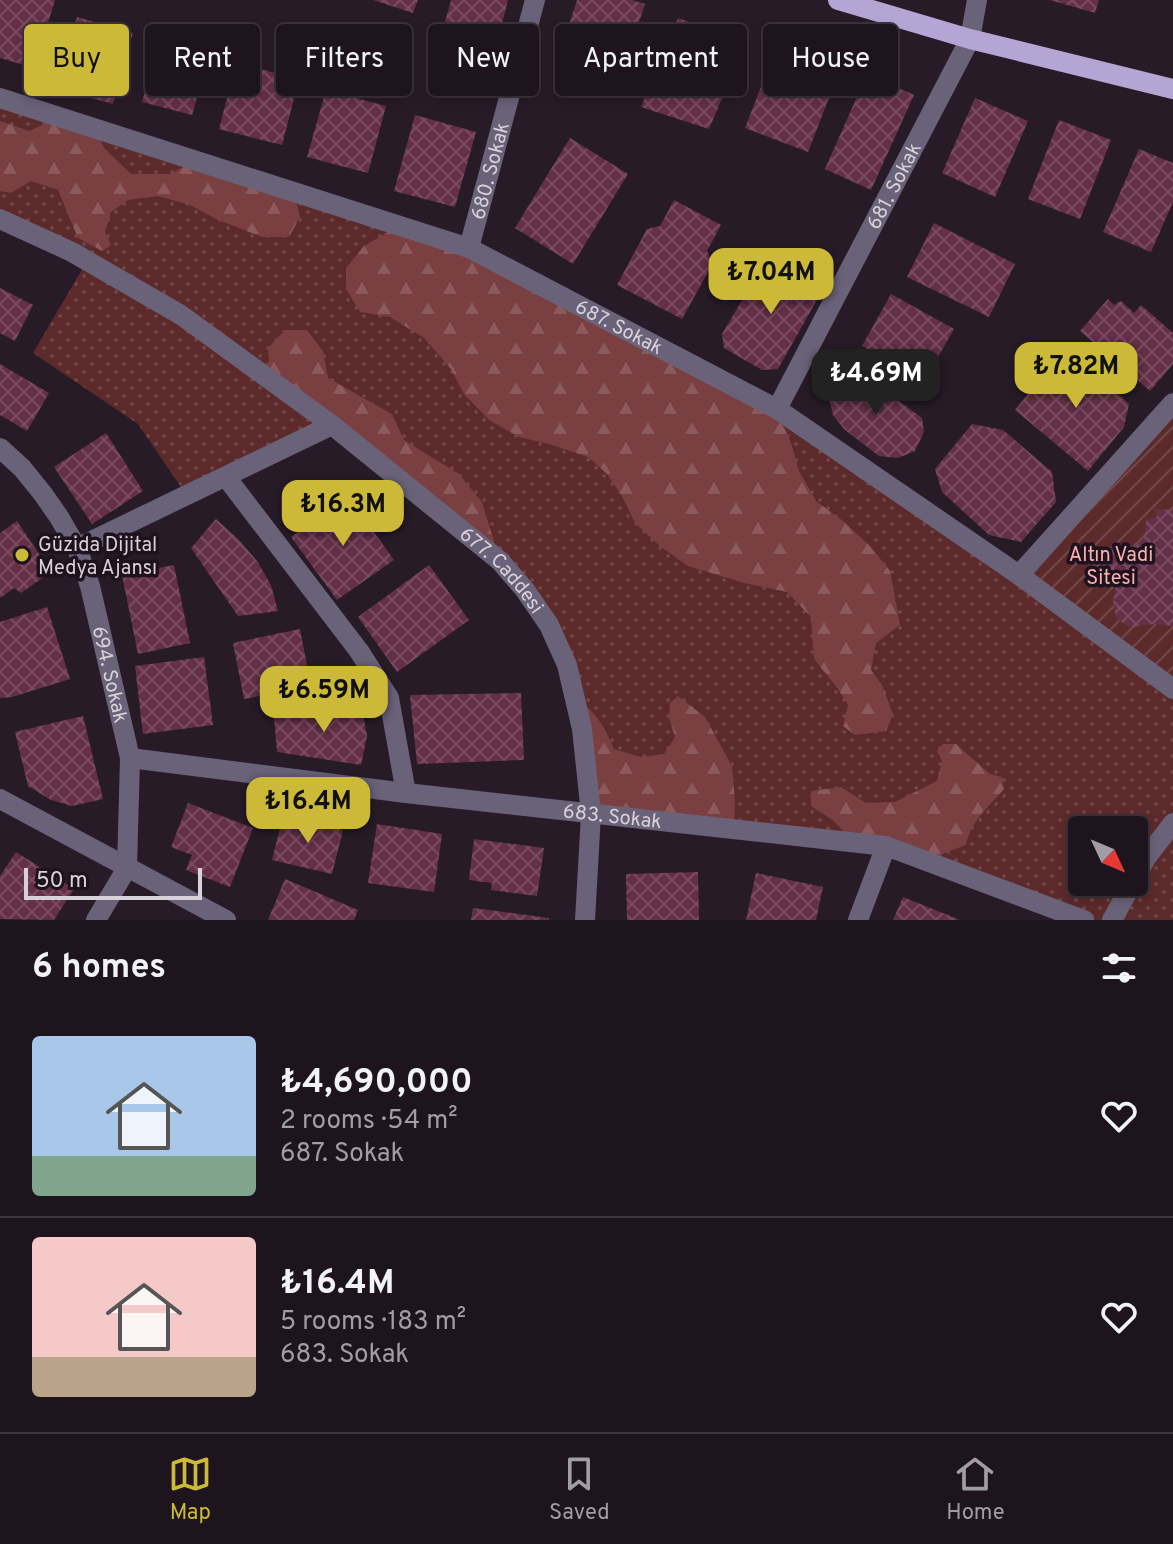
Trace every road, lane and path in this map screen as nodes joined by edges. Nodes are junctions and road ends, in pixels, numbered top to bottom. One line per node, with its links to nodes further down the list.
1 (535, 0): 8 (street, 680. Sokak)
2 (838, 0): 4 (main road)
3 (977, 0): 4 (street, 681. Sokak)
4 (970, 39): 5 (main road); 10 (street, 681. Sokak)
5 (1173, 89)
6 (0, 98): 8 (street, 687. Sokak)
7 (0, 219): 11 (street, 677. Caddesi)
8 (469, 248): 10 (street, 687. Sokak)
9 (1173, 403): 15 (street)
10 (777, 409): 15 (street, 687. Sokak)
11 (332, 425): 13 (street); 20 (street, 677. Caddesi)
12 (0, 448): 14 (street, 694. Sokak)
13 (226, 477): 14 (street); 18 (street)
14 (77, 548): 17 (street, 694. Sokak)
15 (1019, 575): 16 (street, 687. Sokak)
16 (1173, 689)
17 (130, 758): 18 (street, 683. Sokak); 24 (street, 694. Sokak)
18 (406, 793): 20 (street, 683. Sokak)
19 (0, 799): 24 (street)
20 (591, 814): 22 (street, 683. Sokak); 28 (street, 677. Caddesi)
21 (1173, 823): 23 (street)
22 (886, 846): 29 (street); 30 (street, 683. Sokak)
23 (1148, 855)
24 (127, 868): 26 (street, 694. Sokak); 27 (street)
25 (1126, 896): 31 (street)
26 (96, 920)
27 (226, 920)
28 (585, 920)
29 (858, 920)
30 (1084, 920)
31 (1112, 920)

